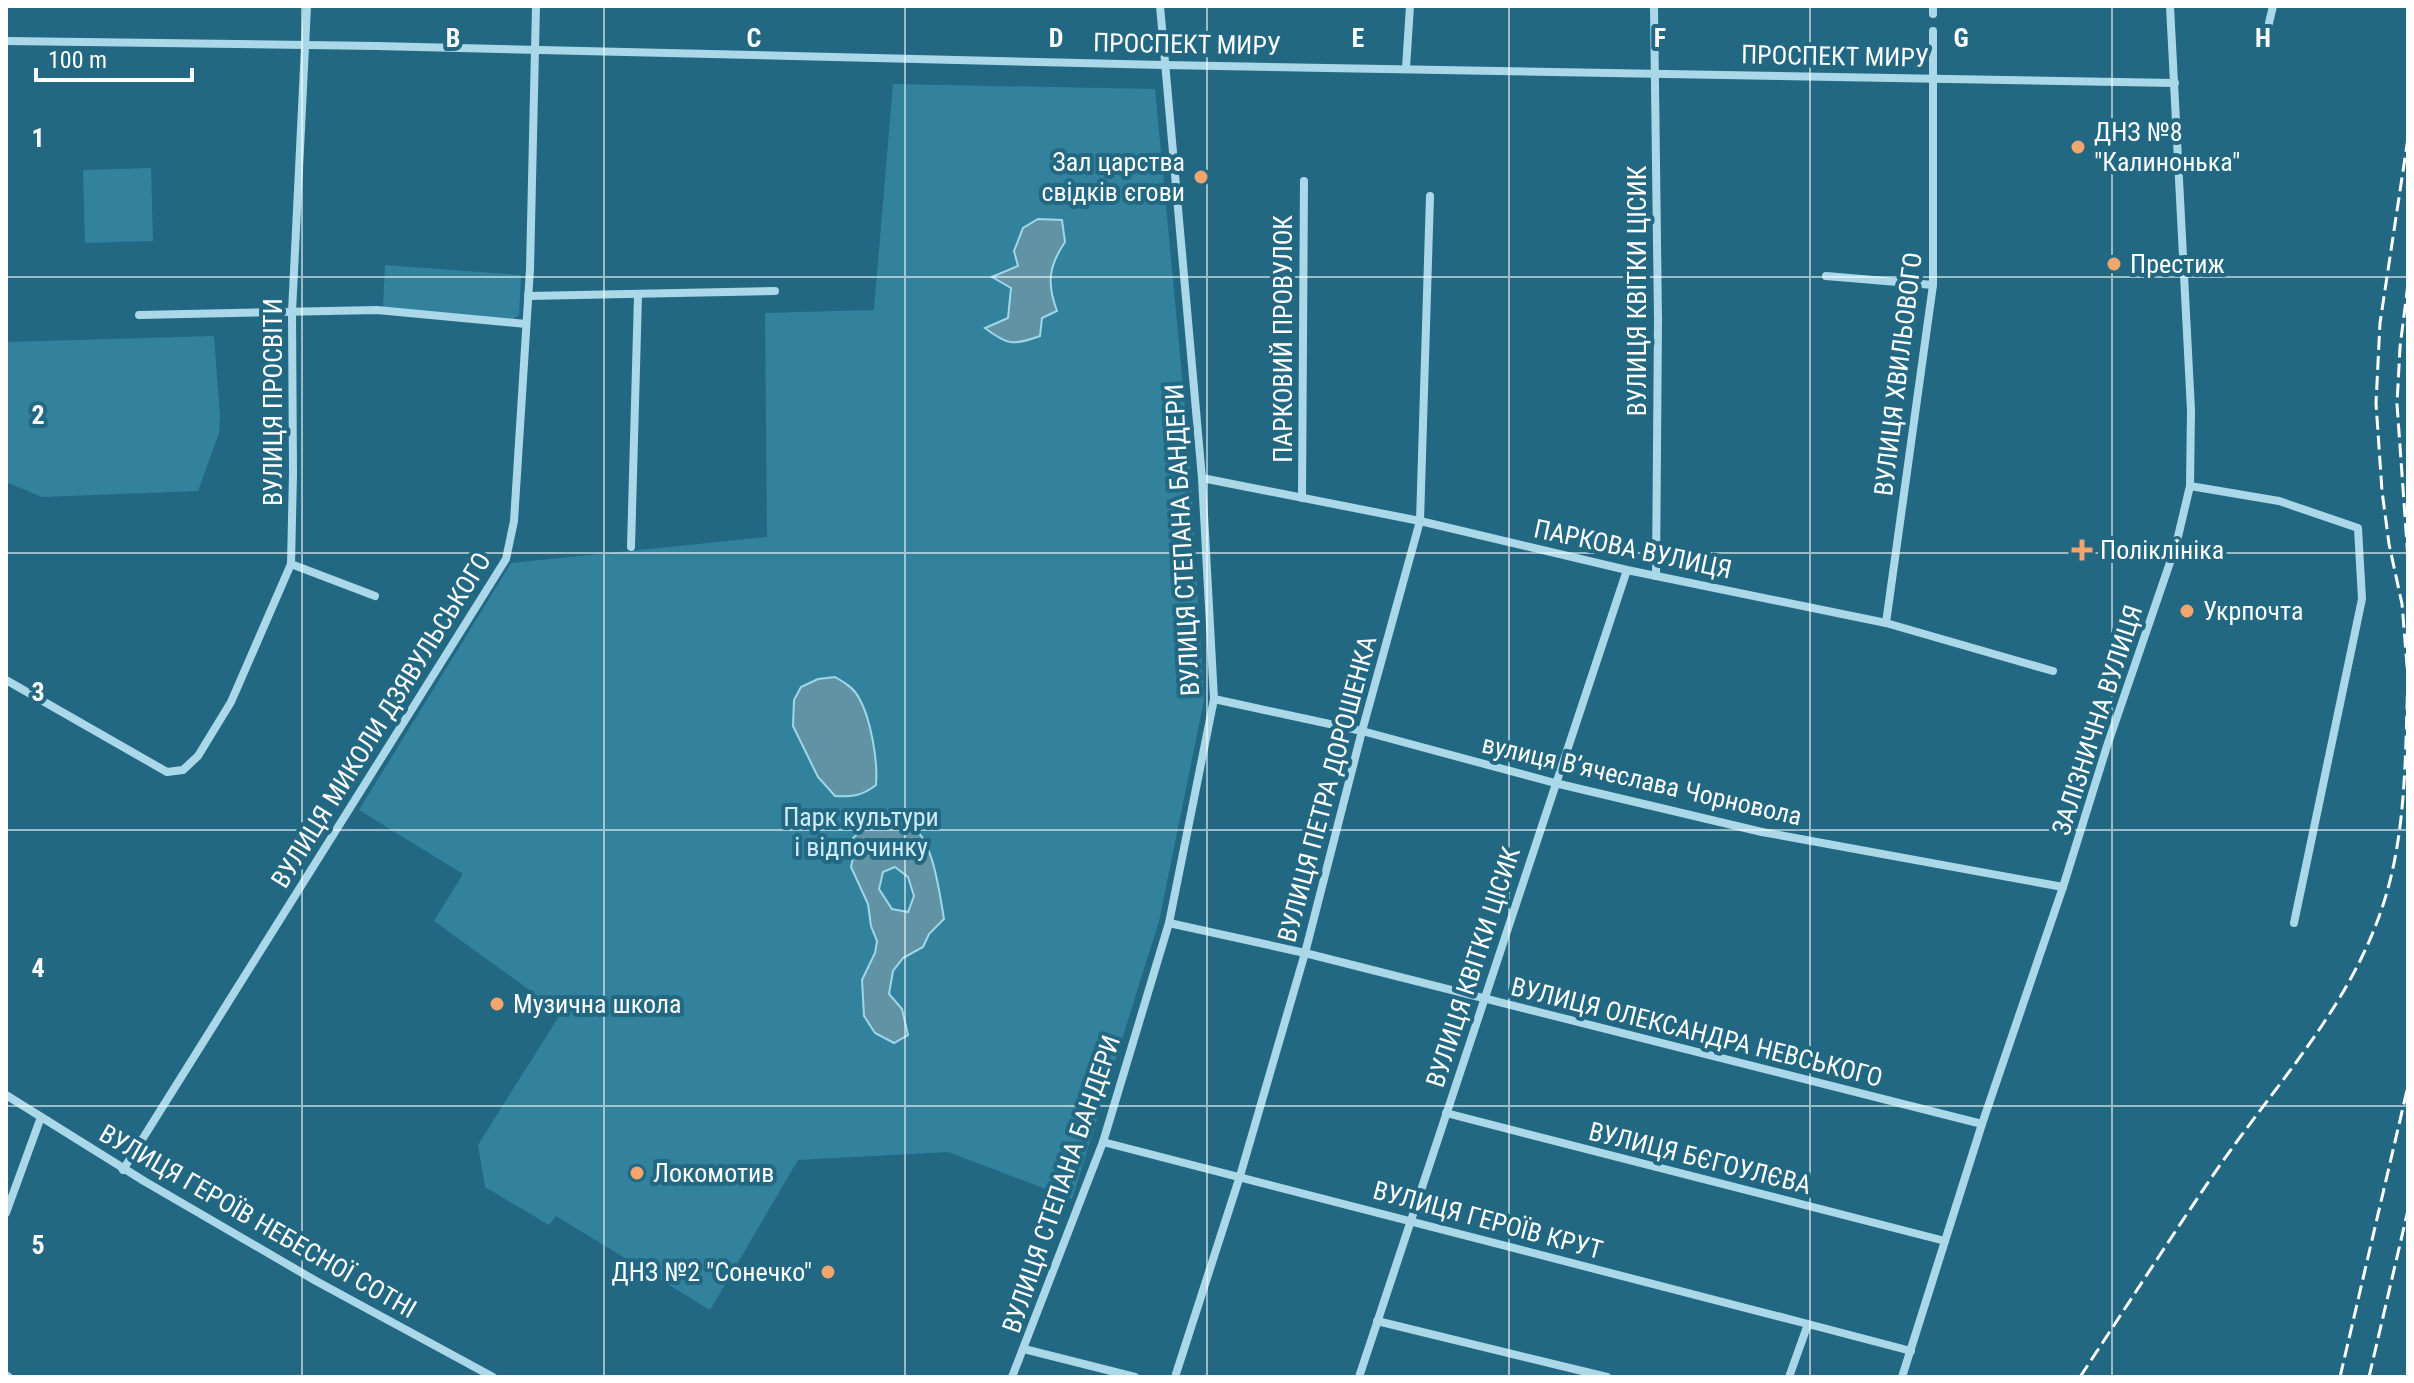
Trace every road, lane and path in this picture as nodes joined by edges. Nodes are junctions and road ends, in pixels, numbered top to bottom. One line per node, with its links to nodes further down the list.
1 (307, 6): 11 (street, ВУЛИЦЯ ПРОСВІТИ)
2 (536, 6): 12 (street, ВУЛИЦЯ МИКОЛИ ДЗЯВУЛЬСЬКОГО)
3 (1160, 6): 13 (street, ВУЛИЦЯ СТЕПАНА БАНДЕРИ)
4 (1410, 6): 14 (street)
5 (1654, 6): 15 (street, ВУЛИЦЯ КВІТКИ ЦІСИК)
6 (2170, 6): 17 (street, ЗАЛІЗНИЧНА ВУЛИЦЯ)
7 (2273, 6): 8 (street)
8 (2269, 23)
9 (1933, 31): 16 (street, ВУЛИЦЯ ХВИЛЬОВОГО)
10 (6, 41): 11 (street, ПРОСПЕКТ МИРУ)
11 (305, 46): 12 (street, ПРОСПЕКТ МИРУ); 25 (street, ВУЛИЦЯ ПРОСВІТИ)
12 (535, 50): 13 (street, ПРОСПЕКТ МИРУ); 23 (street, ВУЛИЦЯ МИКОЛИ ДЗЯВУЛЬСЬКОГО)
13 (1164, 65): 14 (street, ПРОСПЕКТ МИРУ); 28 (street, ВУЛИЦЯ СТЕПАНА БАНДЕРИ)
14 (1406, 68): 15 (street, ПРОСПЕКТ МИРУ)
15 (1655, 73): 16 (street, ПРОСПЕКТ МИРУ); 35 (street, ВУЛИЦЯ КВІТКИ ЦІСИК)
16 (1933, 78): 17 (street, ПРОСПЕКТ МИРУ); 21 (street, ВУЛИЦЯ ХВИЛЬОВОГО)
17 (2175, 83): 29 (street, ЗАЛІЗНИЧНА ВУЛИЦЯ)
18 (1304, 181): 30 (street, ПАРКОВИЙ ПРОВУЛОК)
19 (1430, 196): 31 (street, ВУЛИЦЯ ПЕТРА ДОРОШЕНКА)
20 (1826, 276): 21 (street)
21 (1933, 285): 37 (street, ВУЛИЦЯ ХВИЛЬОВОГО)
22 (775, 291): 24 (street)
23 (528, 296): 24 (street); 27 (street, ВУЛИЦЯ МИКОЛИ ДЗЯВУЛЬСЬКОГО)
24 (638, 296): 32 (street)
25 (292, 312): 26 (street); 27 (street); 33 (street, ВУЛИЦЯ ПРОСВІТИ)
26 (139, 315)
27 (526, 324): 53 (street, ВУЛИЦЯ МИКОЛИ ДЗЯВУЛЬСЬКОГО)
28 (1202, 478): 30 (street, ПАРКОВА ВУЛИЦЯ); 40 (street, ВУЛИЦЯ СТЕПАНА БАНДЕРИ)
29 (2190, 486): 43 (street, ЗАЛІЗНИЧНА ВУЛИЦЯ); 45 (street)
30 (1302, 498): 31 (street, ПАРКОВА ВУЛИЦЯ)
31 (1420, 521): 34 (street, ПАРКОВА ВУЛИЦЯ); 41 (street, ВУЛИЦЯ ПЕТРА ДОРОШЕНКА)
32 (631, 547)
33 (291, 564): 36 (street); 39 (street, ВУЛИЦЯ ПРОСВІТИ)
34 (1627, 570): 35 (street, ПАРКОВА ВУЛИЦЯ); 42 (street, ВУЛИЦЯ КВІТКИ ЦІСИК)
35 (1656, 576): 37 (street, ПАРКОВА ВУЛИЦЯ)
36 (375, 596)
37 (1886, 623): 38 (street, ПАРКОВА ВУЛИЦЯ)
38 (2053, 671)
39 (6, 680)
40 (1214, 699): 41 (street, вулиця Вʼячеслава Чорновола); 44 (street, ВУЛИЦЯ СТЕПАНА БАНДЕРИ)
41 (1362, 731): 42 (street, вулиця Вʼячеслава Чорновола); 46 (street, ВУЛИЦЯ ПЕТРА ДОРОШЕНКА)
42 (1555, 783): 43 (street, вулиця Вʼячеслава Чорновола); 47 (street, ВУЛИЦЯ КВІТКИ ЦІСИК)
43 (2063, 887): 51 (street, ЗАЛІЗНИЧНА ВУЛИЦЯ)
44 (1169, 923): 46 (street, ВУЛИЦЯ ОЛЕКСАНДРА НЕВСЬКОГО); 52 (street, ВУЛИЦЯ СТЕПАНА БАНДЕРИ)
45 (2294, 923)
46 (1305, 953): 47 (street, ВУЛИЦЯ ОЛЕКСАНДРА НЕВСЬКОГО); 54 (street, ВУЛИЦЯ ПЕТРА ДОРОШЕНКА)
47 (1484, 999): 49 (street, ВУЛИЦЯ КВІТКИ ЦІСИК); 51 (street, ВУЛИЦЯ ОЛЕКСАНДРА НЕВСЬКОГО)
48 (6, 1095): 50 (street, ВУЛИЦЯ ГЕРОЇВ НЕБЕСНОЇ СОТНІ)
49 (1446, 1113): 56 (street, ВУЛИЦЯ КВІТКИ ЦІСИК); 57 (street, ВУЛИЦЯ БЄГОУЛЄВА)
50 (41, 1117): 53 (street, ВУЛИЦЯ ГЕРОЇВ НЕБЕСНОЇ СОТНІ); 55 (street)
51 (1982, 1124): 57 (street, ЗАЛІЗНИЧНА ВУЛИЦЯ)
52 (1103, 1142): 54 (street, ВУЛИЦЯ ГЕРОЇВ КРУТ); 60 (street, ВУЛИЦЯ СТЕПАНА БАНДЕРИ)
53 (123, 1170): 62 (street, ВУЛИЦЯ ГЕРОЇВ НЕБЕСНОЇ СОТНІ)
54 (1240, 1176): 56 (street, ВУЛИЦЯ ГЕРОЇВ КРУТ); 65 (street, ВУЛИЦЯ ПЕТРА ДОРОШЕНКА)
55 (6, 1213)
56 (1410, 1221): 58 (street, ВУЛИЦЯ КВІТКИ ЦІСИК); 59 (street, ВУЛИЦЯ ГЕРОЇВ КРУТ)
57 (1945, 1241): 61 (street, ЗАЛІЗНИЧНА ВУЛИЦЯ)
58 (1377, 1321): 66 (street, ВУЛИЦЯ КВІТКИ ЦІСИК); 67 (street)
59 (1808, 1324): 61 (street, ВУЛИЦЯ ГЕРОЇВ КРУТ); 68 (street)
60 (1024, 1349): 63 (street, ВУЛИЦЯ СТЕПАНА БАНДЕРИ); 64 (street)
61 (1911, 1351): 69 (street, ЗАЛІЗНИЧНА ВУЛИЦЯ)
62 (493, 1377)
63 (1012, 1377)
64 (1135, 1377)
65 (1175, 1377)
66 (1359, 1377)
67 (1607, 1377)
68 (1789, 1377)
69 (1902, 1377)

